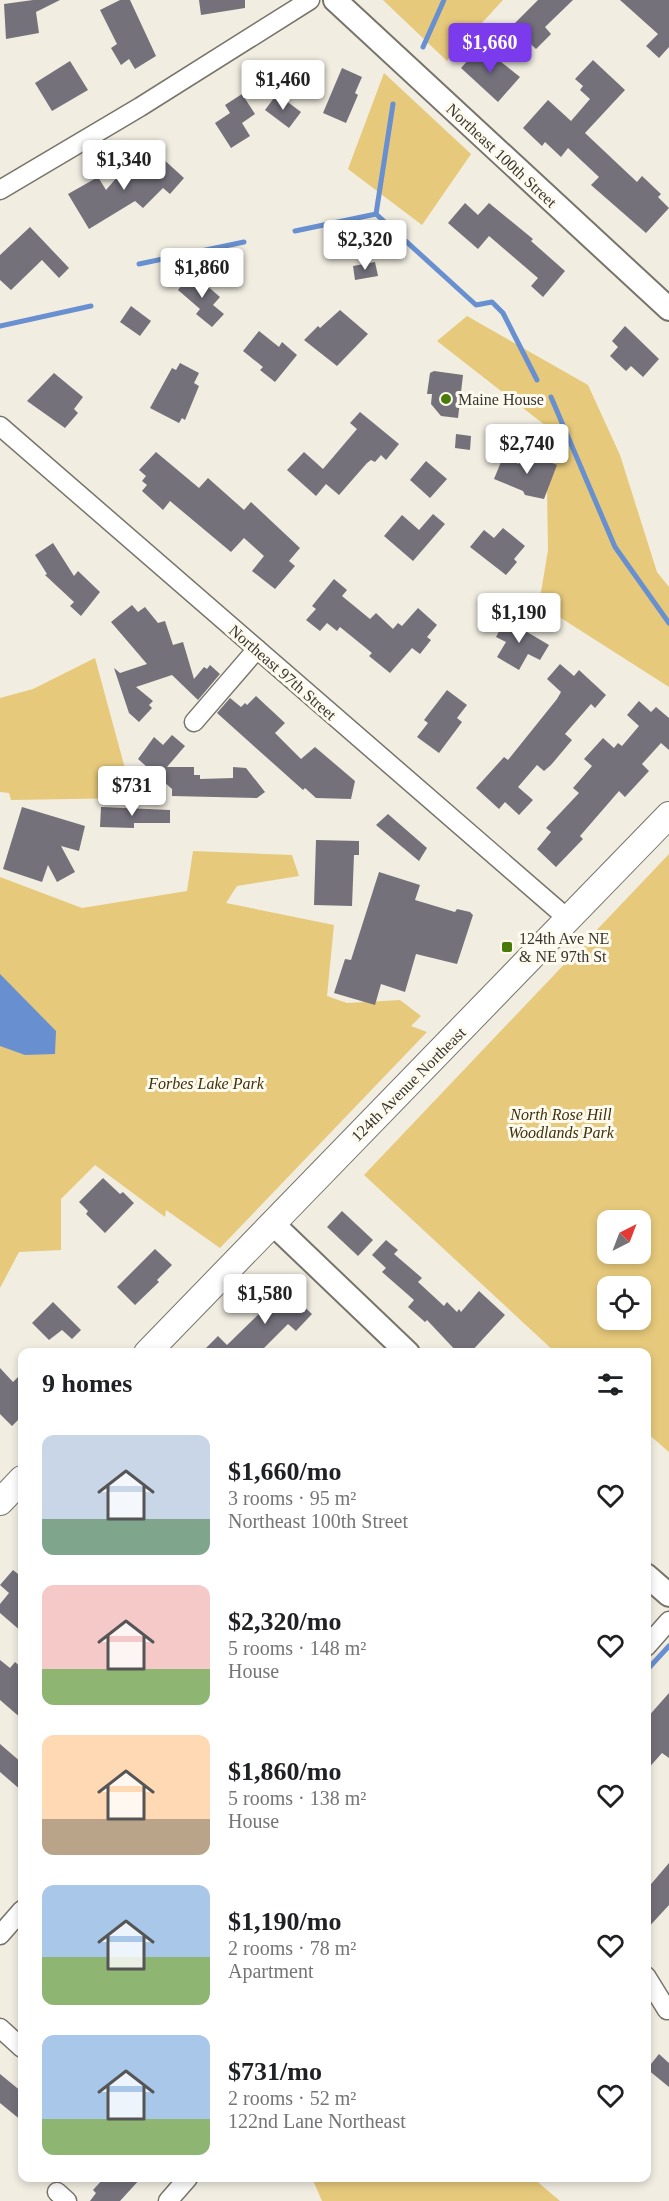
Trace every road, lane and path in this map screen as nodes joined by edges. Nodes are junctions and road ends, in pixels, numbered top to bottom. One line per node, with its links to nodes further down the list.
1 (310, 0): 3 (street)
2 (335, 0): 4 (street, Northeast 100th Street)
3 (0, 190)
4 (669, 309)
5 (0, 426): 6 (street, Northeast 97th Street)
6 (257, 649): 7 (street); 9 (street, Northeast 97th Street)
7 (194, 723)
8 (669, 815): 9 (main road, 124th Avenue Northeast)
9 (567, 918): 10 (main road, 124th Avenue Northeast)
10 (272, 1223): 11 (main road, 124th Avenue Northeast); 12 (street)
11 (152, 1348)
12 (403, 1348)
13 (18, 1483): 14 (main road)
14 (0, 1502)
15 (651, 1579): 16 (street)
16 (669, 1595)
17 (669, 1621): 18 (street)
18 (651, 1641)
19 (18, 1915): 20 (street)
20 (0, 1935)
21 (651, 1984): 22 (street)
22 (666, 2010)
23 (0, 2028): 24 (street)
24 (18, 2044)
25 (180, 2182): 26 (street)
26 (168, 2201)

